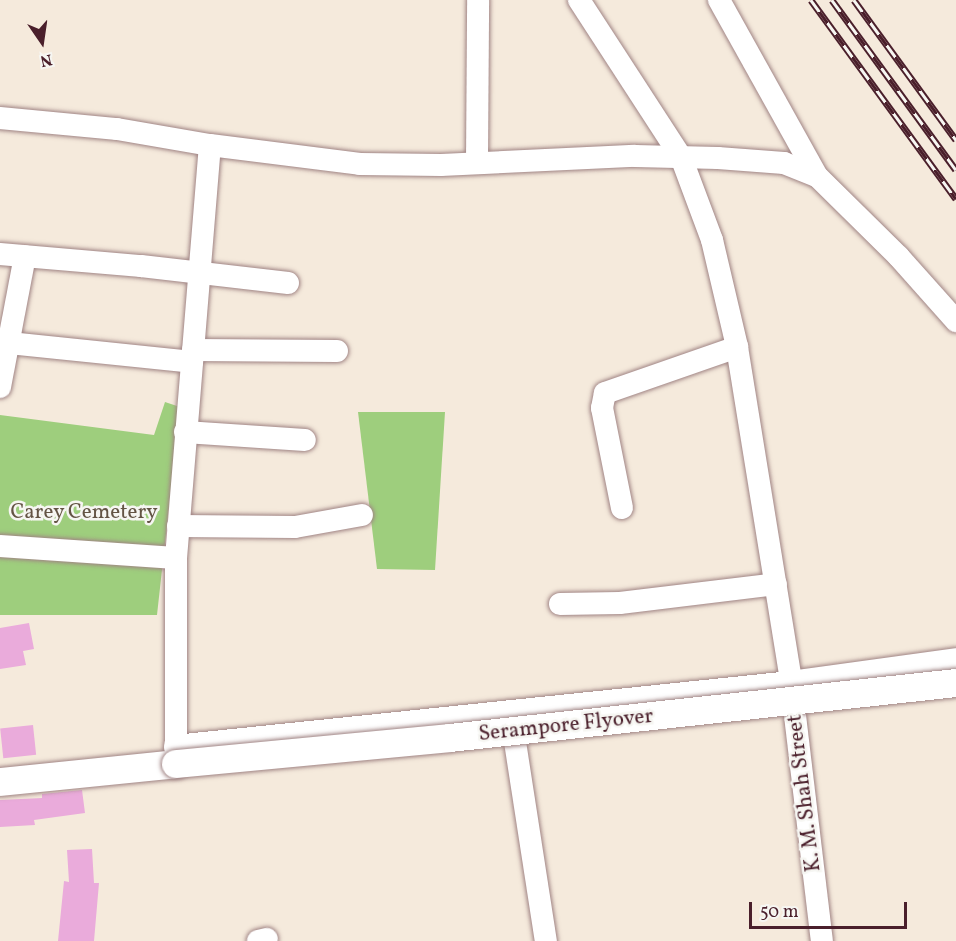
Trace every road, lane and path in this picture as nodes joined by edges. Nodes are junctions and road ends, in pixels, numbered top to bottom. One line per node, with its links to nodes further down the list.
1 (478, 0): 7 (street)
2 (579, 0): 6 (street, K. M. Shah Street)
3 (719, 0): 8 (street)
4 (0, 118): 5 (street)
5 (210, 145): 7 (street); 11 (street)
6 (681, 157): 7 (street); 8 (street); 15 (street, K. M. Shah Street)
7 (477, 162)
8 (817, 176): 13 (street)
9 (0, 254): 10 (street)
10 (25, 256): 11 (street); 14 (street)
11 (200, 272): 12 (street); 17 (street)
12 (288, 283)
13 (956, 321)
14 (9, 344): 17 (street); 18 (street)
15 (737, 348): 21 (street); 26 (street, K. M. Shah Street)
16 (337, 351): 17 (street)
17 (192, 356): 19 (street)
18 (0, 387)
19 (185, 432): 20 (street); 23 (street)
20 (305, 440)
21 (622, 508)
22 (362, 515): 23 (street)
23 (178, 526): 25 (street)
24 (0, 546): 25 (street)
25 (176, 558): 32 (street)
26 (776, 584): 27 (street); 29 (street, K. M. Shah Street)
27 (560, 604)
28 (956, 659): 29 (street)
29 (791, 682): 31 (street); 35 (street, K. M. Shah Street)
30 (956, 683): 32 (main road, Serampore Flyover, bridge)
31 (510, 712): 32 (street); 34 (street)
32 (176, 755): 33 (main road, Serampore Flyover)
33 (0, 782)
34 (546, 941)
35 (822, 941)

